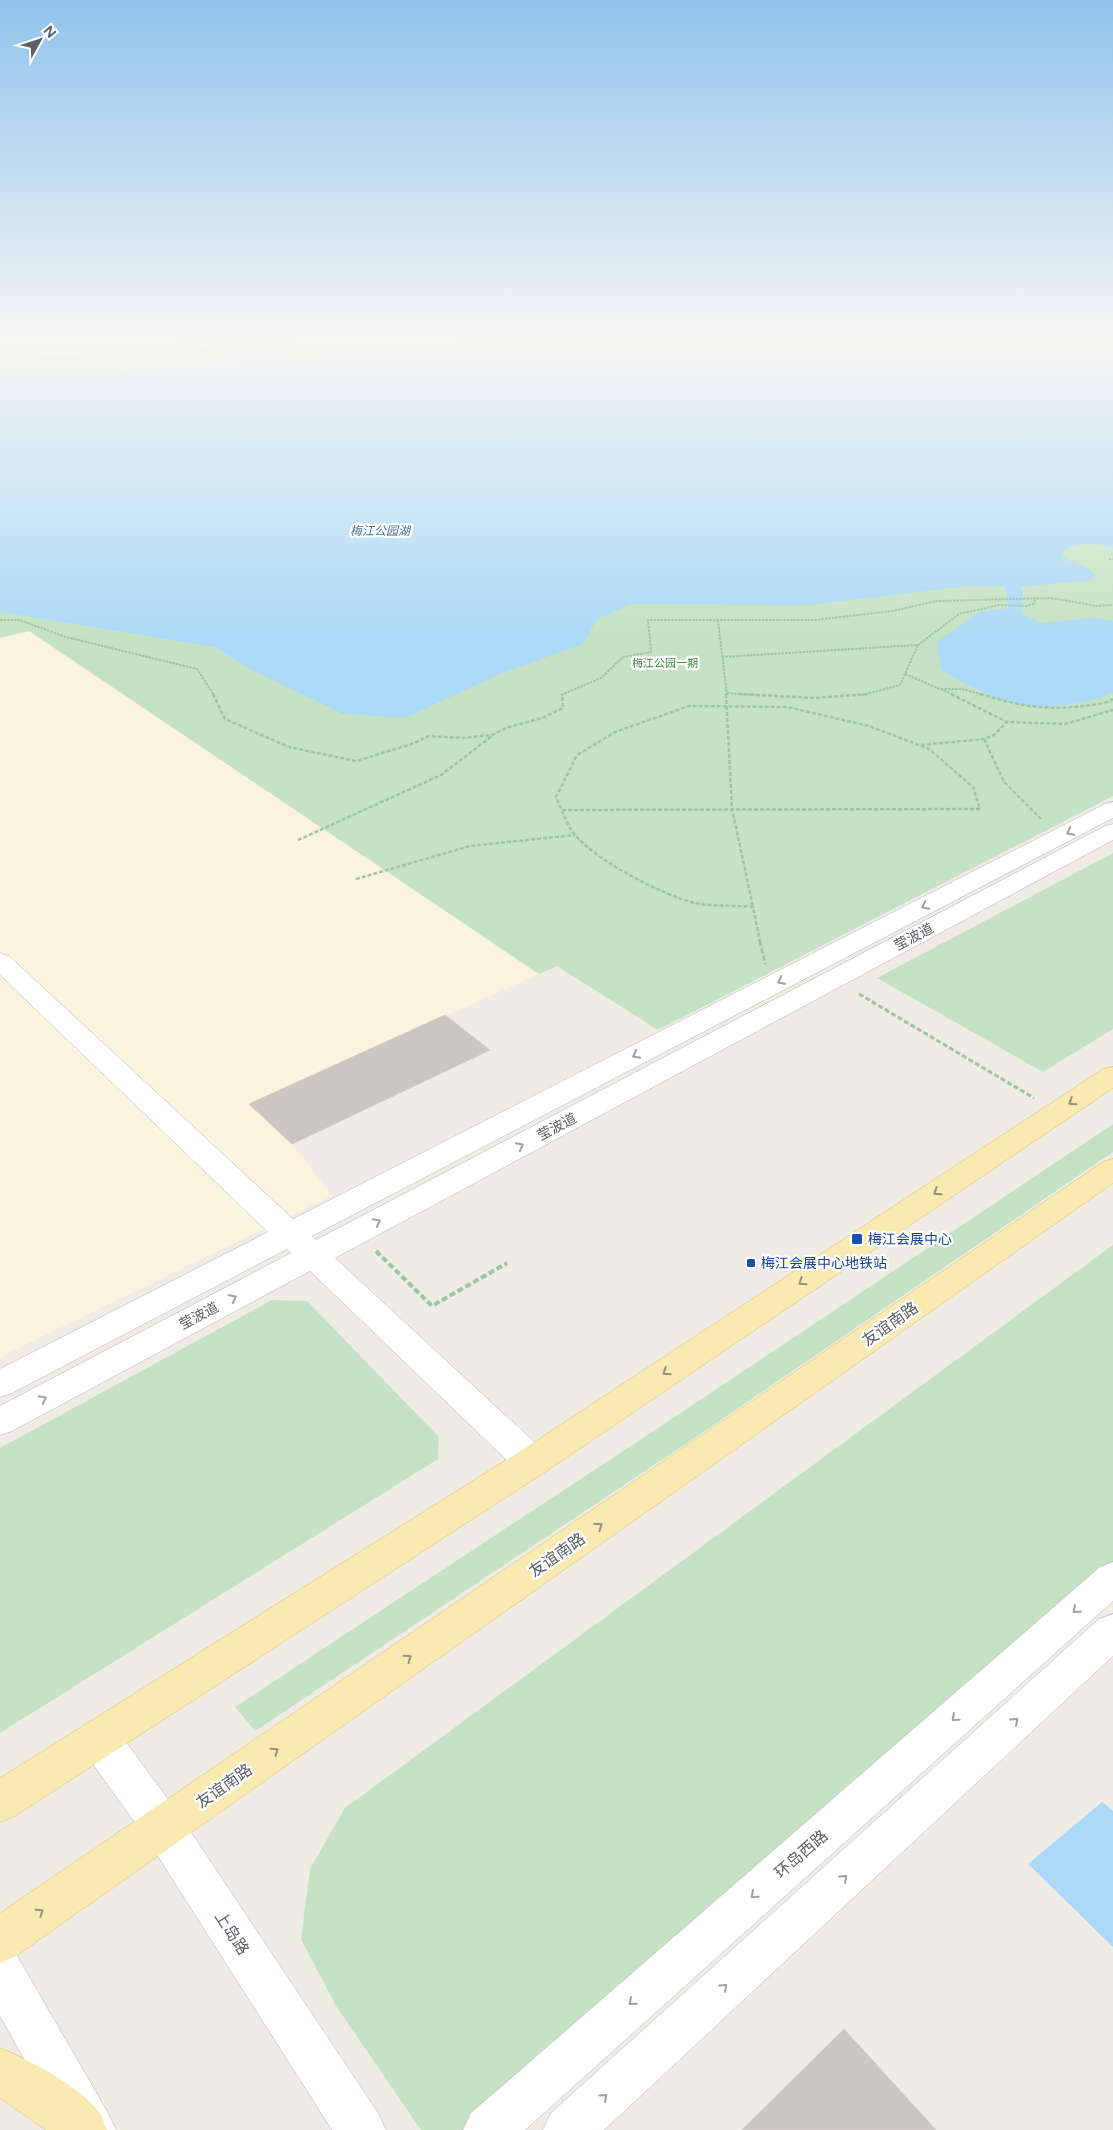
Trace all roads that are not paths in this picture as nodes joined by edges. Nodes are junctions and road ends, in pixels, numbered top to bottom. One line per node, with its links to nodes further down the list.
1 (1113, 809): 6 (street, 莹波道, one-way to 6)
2 (1113, 831): 7 (street, 莹波道, one-way to 2)
3 (0, 961): 6 (street)
4 (1113, 1075): 10 (main road, one-way to 10)
5 (1113, 1169): 15 (main road, 友谊南路, one-way to 5)
6 (290, 1234): 7 (street); 8 (street, 莹波道)
7 (313, 1256): 9 (street, 莹波道, one-way to 7); 10 (street)
8 (0, 1384)
9 (0, 1422)
10 (532, 1462): 13 (main road)
11 (1113, 1578): 22 (street, 环岛西路, one-way to 22)
12 (1113, 1631): 23 (street, one-way to 12)
13 (98, 1739): 14 (main road); 15 (street, 上岛路)
14 (0, 1802)
15 (164, 1828): 16 (main road, 友谊南路, one-way to 15); 21 (street, 上岛路)
16 (0, 1940)
17 (0, 1970): 20 (street)
18 (0, 2072): 19 (main road)
19 (82, 2130)
20 (92, 2130)
21 (361, 2130)
22 (488, 2130)
23 (568, 2130)

